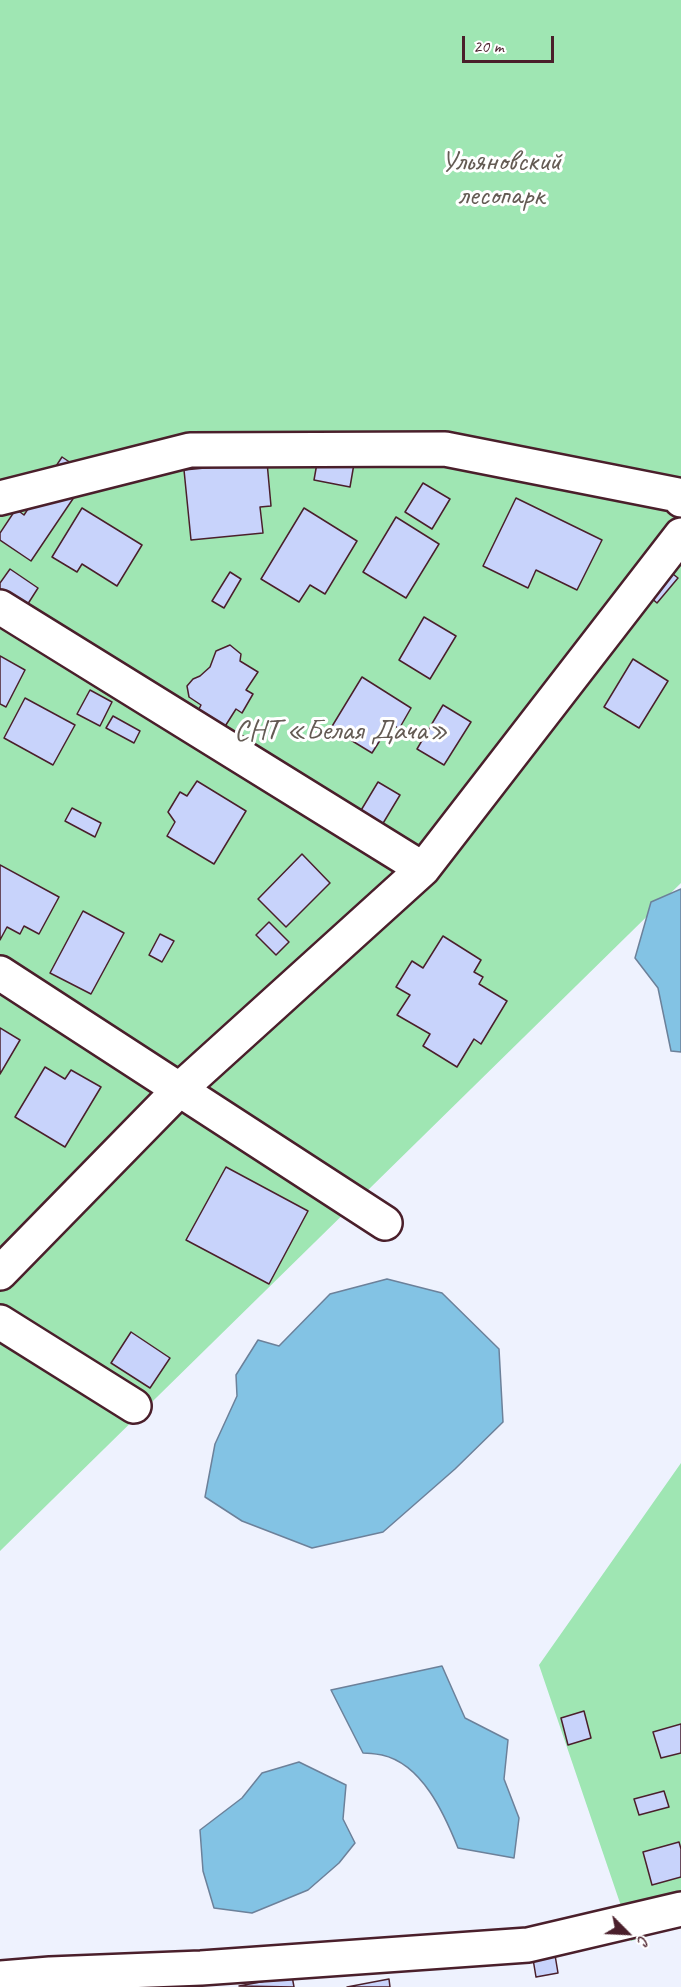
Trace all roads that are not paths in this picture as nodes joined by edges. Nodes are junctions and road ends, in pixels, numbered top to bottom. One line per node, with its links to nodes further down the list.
1 (0, 498): 2 (street)
2 (681, 500)
3 (681, 535): 5 (street)
4 (0, 607): 5 (street)
5 (423, 869): 7 (street)
6 (0, 973): 7 (street)
7 (180, 1089): 8 (street); 9 (street)
8 (385, 1224)
9 (0, 1273)
10 (0, 1322): 11 (street)
11 (134, 1406)
12 (681, 1909): 14 (street)
13 (0, 1978): 14 (street)
14 (52, 1980)

